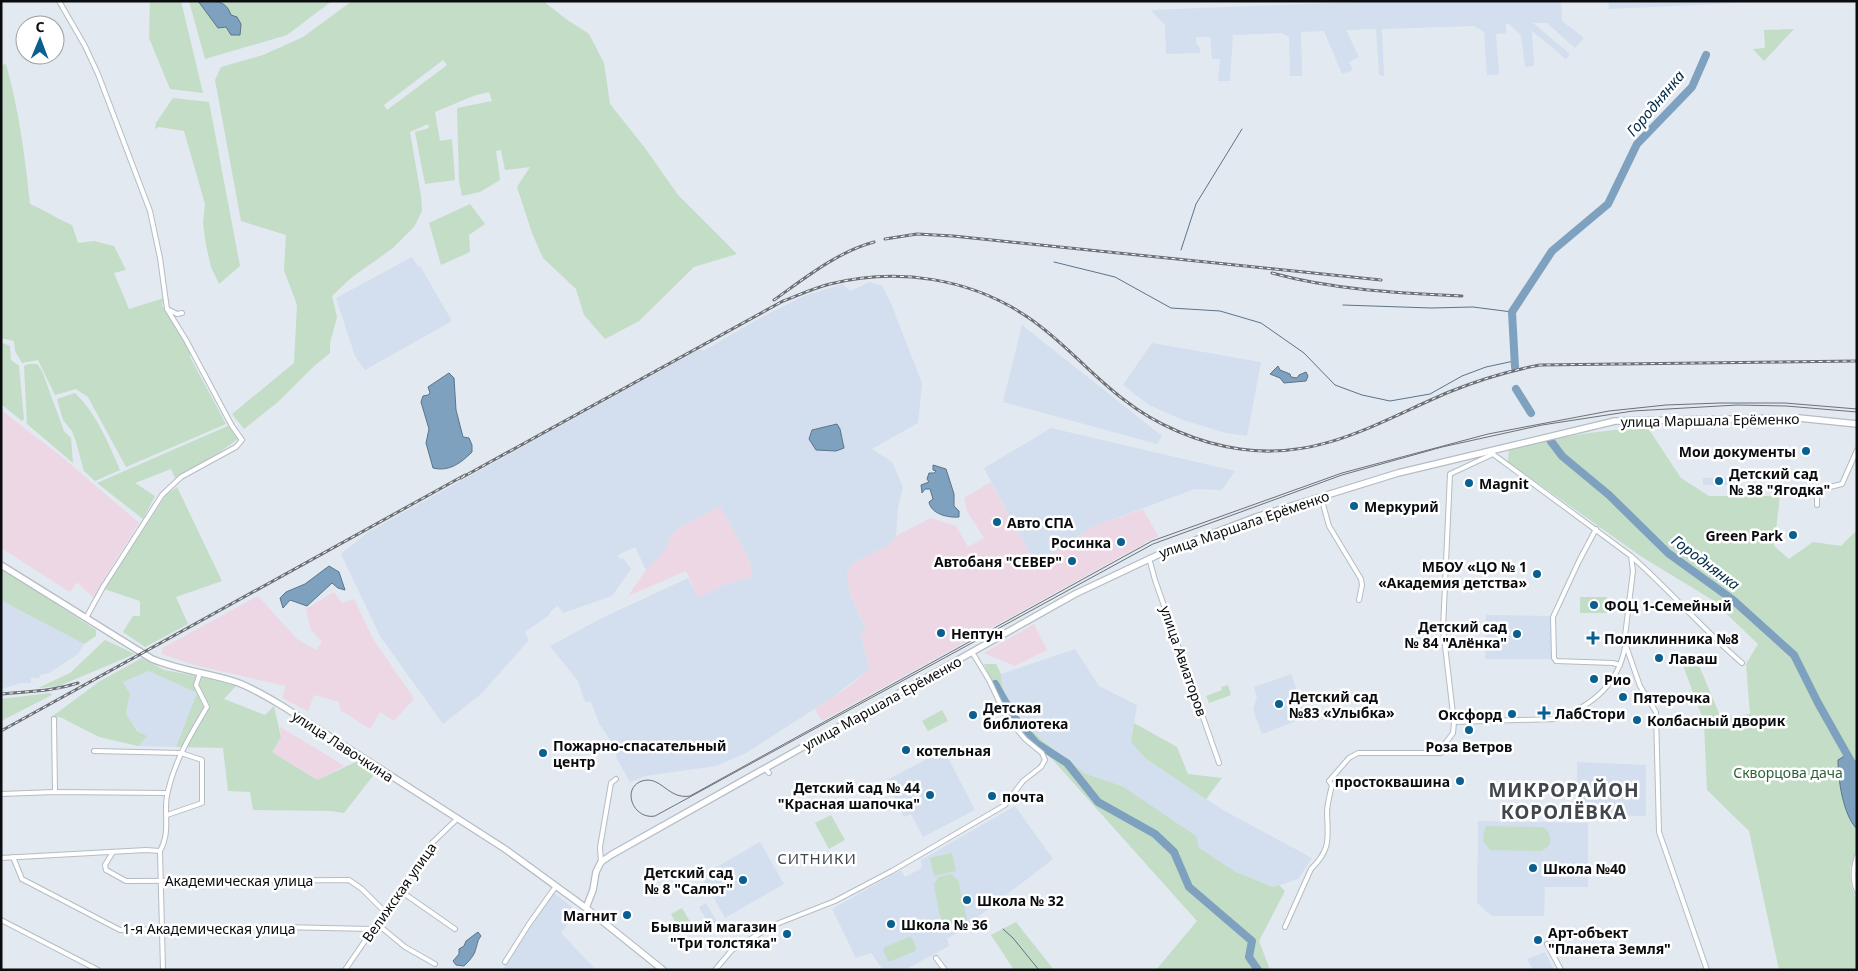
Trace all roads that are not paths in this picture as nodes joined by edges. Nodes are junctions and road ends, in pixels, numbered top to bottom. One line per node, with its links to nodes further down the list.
1 (59, 1): 2 (street)
2 (167, 309): 3 (street); 14 (street)
3 (182, 313)
4 (1857, 424): 6 (main road, улица Маршала Ерёменко)
5 (1857, 450): 8 (street)
6 (1492, 452): 7 (main road, улица Маршала Ерёменко); 9 (street); 21 (street)
7 (1321, 497): 11 (main road, улица Маршала Ерёменко); 13 (street)
8 (1818, 505)
9 (1596, 529): 10 (street); 18 (street)
10 (1631, 556): 15 (street); 17 (street)
11 (1149, 558): 16 (main road, улица Маршала Ерёменко); 24 (street, улица Авиаторов)
12 (1, 565): 14 (main road, улица Лавочкина)
13 (1359, 600)
14 (86, 618): 19 (main road, улица Лавочкина)
15 (1626, 646): 18 (street); 60 (street)
16 (972, 652): 36 (main road, улица Маршала Ерёменко); 57 (street)
17 (1742, 663)
18 (1620, 665): 21 (street)
19 (200, 673): 23 (street); 30 (main road, улица Лавочкина)
20 (54, 719): 26 (street)
21 (1454, 722): 45 (street)
22 (94, 751): 23 (street)
23 (180, 753): 27 (street); 29 (street)
24 (1219, 763)
25 (616, 778): 36 (street)
26 (55, 792): 27 (street); 28 (street)
27 (167, 793): 29 (street)
28 (1, 794)
29 (166, 815): 31 (street)
30 (457, 819): 38 (main road, улица Лавочкина); 39 (street, Велижская улица)
31 (160, 851): 32 (street); 37 (street)
32 (113, 852): 34 (street); 37 (street, Академическая улица)
33 (1857, 856): 40 (street)
34 (13, 857): 35 (street); 47 (street, 1-я Академическая улица)
35 (1, 858)
36 (601, 862): 41 (main road)
37 (160, 880): 42 (street, Академическая улица); 47 (street)
38 (556, 886): 41 (main road, улица Лавочкина); 51 (street)
39 (399, 890): 42 (street, Велижская улица); 48 (street)
40 (1857, 892)
41 (586, 908): 56 (main road, улица Лавочкина)
42 (384, 911): 44 (street, Велижская улица)
43 (1, 920): 53 (street)
44 (376, 924): 46 (street, Велижская улица); 52 (street)
45 (1285, 927)
46 (372, 928): 47 (street, 1-я Академическая улица); 55 (street, Велижская улица)
47 (162, 929): 54 (street)
48 (455, 929)
49 (1547, 944): 59 (street)
50 (936, 958): 58 (street)
51 (505, 962)
52 (435, 964)
53 (98, 970)
54 (163, 970)
55 (345, 970)
56 (663, 970)
57 (715, 970)
58 (944, 970)
59 (1561, 970)
60 (1707, 970)

